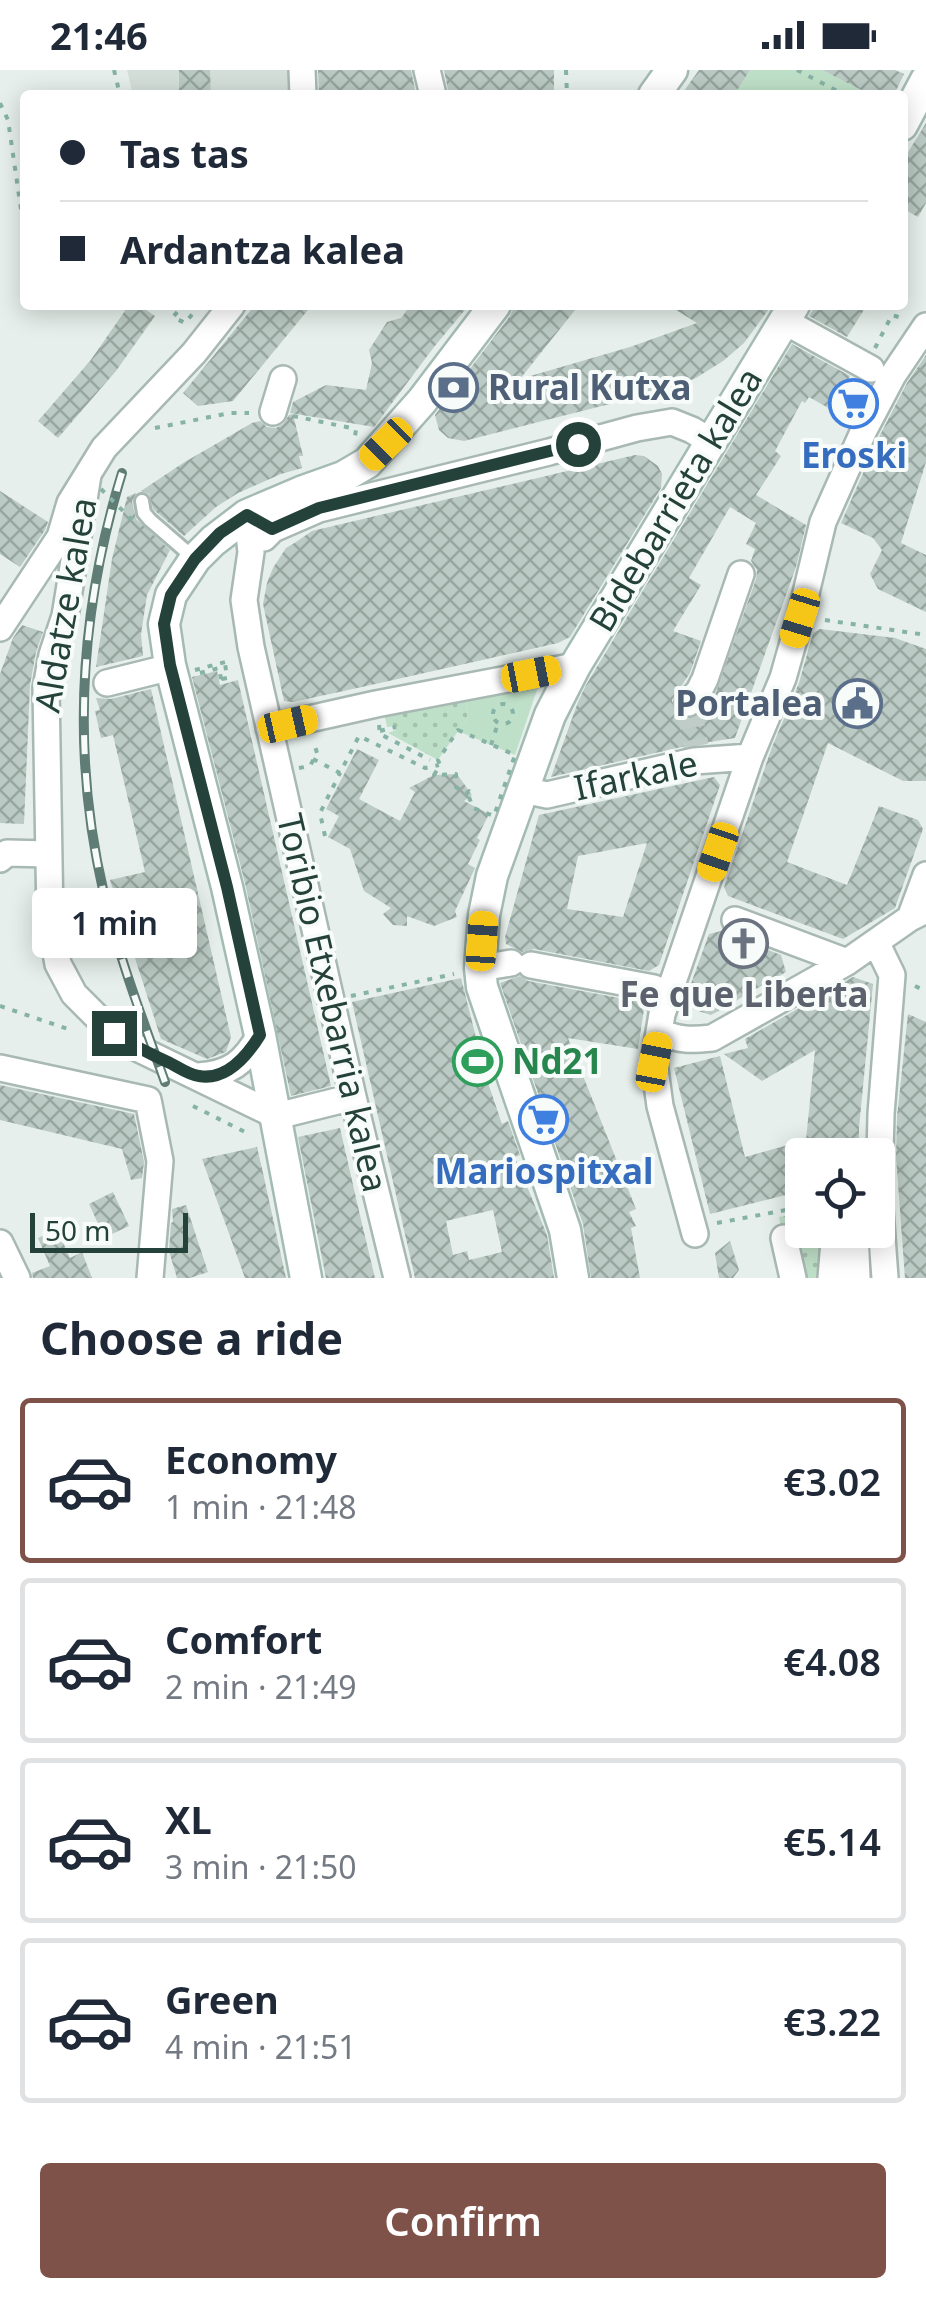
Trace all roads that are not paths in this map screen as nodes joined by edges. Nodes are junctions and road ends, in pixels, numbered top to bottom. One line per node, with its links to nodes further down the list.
1 (926, 80): 2 (street)
2 (908, 114)
3 (228, 310): 11 (street, Aldatze kalea)
4 (491, 310): 13 (street)
5 (789, 313): 7 (street, Bidebarrieta kalea); 10 (street, Bidebarrieta kalea)
6 (926, 326): 22 (street)
7 (868, 367)
8 (283, 380): 9 (street)
9 (272, 412)
10 (710, 441): 13 (street); 17 (street, Bidebarrieta kalea)
11 (95, 482): 16 (street, Aldatze kalea); 24 (street, Aldatze kalea)
12 (142, 501): 14 (lane)
13 (260, 522): 14 (street); 21 (street, Toribio Etxebarria kalea)
14 (195, 559): 18 (street)
15 (741, 574): 20 (street)
16 (0, 628)
17 (575, 666): 21 (street); 23 (street, Bidebarrieta kalea)
18 (171, 667): 19 (street); 34 (street)
19 (107, 684)
20 (688, 702)
21 (268, 728): 37 (street, Toribio Etxebarria kalea)
22 (750, 758): 23 (street, Ifarkale); 32 (street)
23 (523, 790): 31 (street, Bidebarrieta kalea)
24 (48, 854): 25 (street); 36 (street, Aldatze kalea)
25 (0, 858)
26 (926, 875): 27 (street)
27 (918, 914): 29 (street)
28 (735, 920): 30 (street)
29 (877, 944): 30 (street); 39 (street)
30 (848, 962): 33 (street)
31 (470, 970): 32 (street); 51 (street, Bidebarrieta kalea)
32 (665, 1002): 33 (street)
33 (660, 1031): 40 (street)
34 (260, 1035): 36 (street); 38 (street)
35 (0, 1068): 48 (street)
36 (198, 1076): 38 (street, Aldatze kalea)
37 (353, 1097): 38 (street); 50 (street, Toribio Etxebarria kalea)
38 (276, 1116): 49 (street)
39 (879, 1138)
40 (694, 1231)
41 (784, 1238): 52 (street)
42 (0, 1243): 47 (street)
43 (834, 1248): 53 (street)
44 (848, 1248): 54 (street)
45 (855, 1248): 54 (street)
46 (883, 1248): 55 (street)
47 (17, 1278)
48 (150, 1278)
49 (306, 1278)
50 (397, 1278)
51 (573, 1278)
52 (793, 1278)
53 (831, 1278)
54 (850, 1278)
55 (886, 1278)

